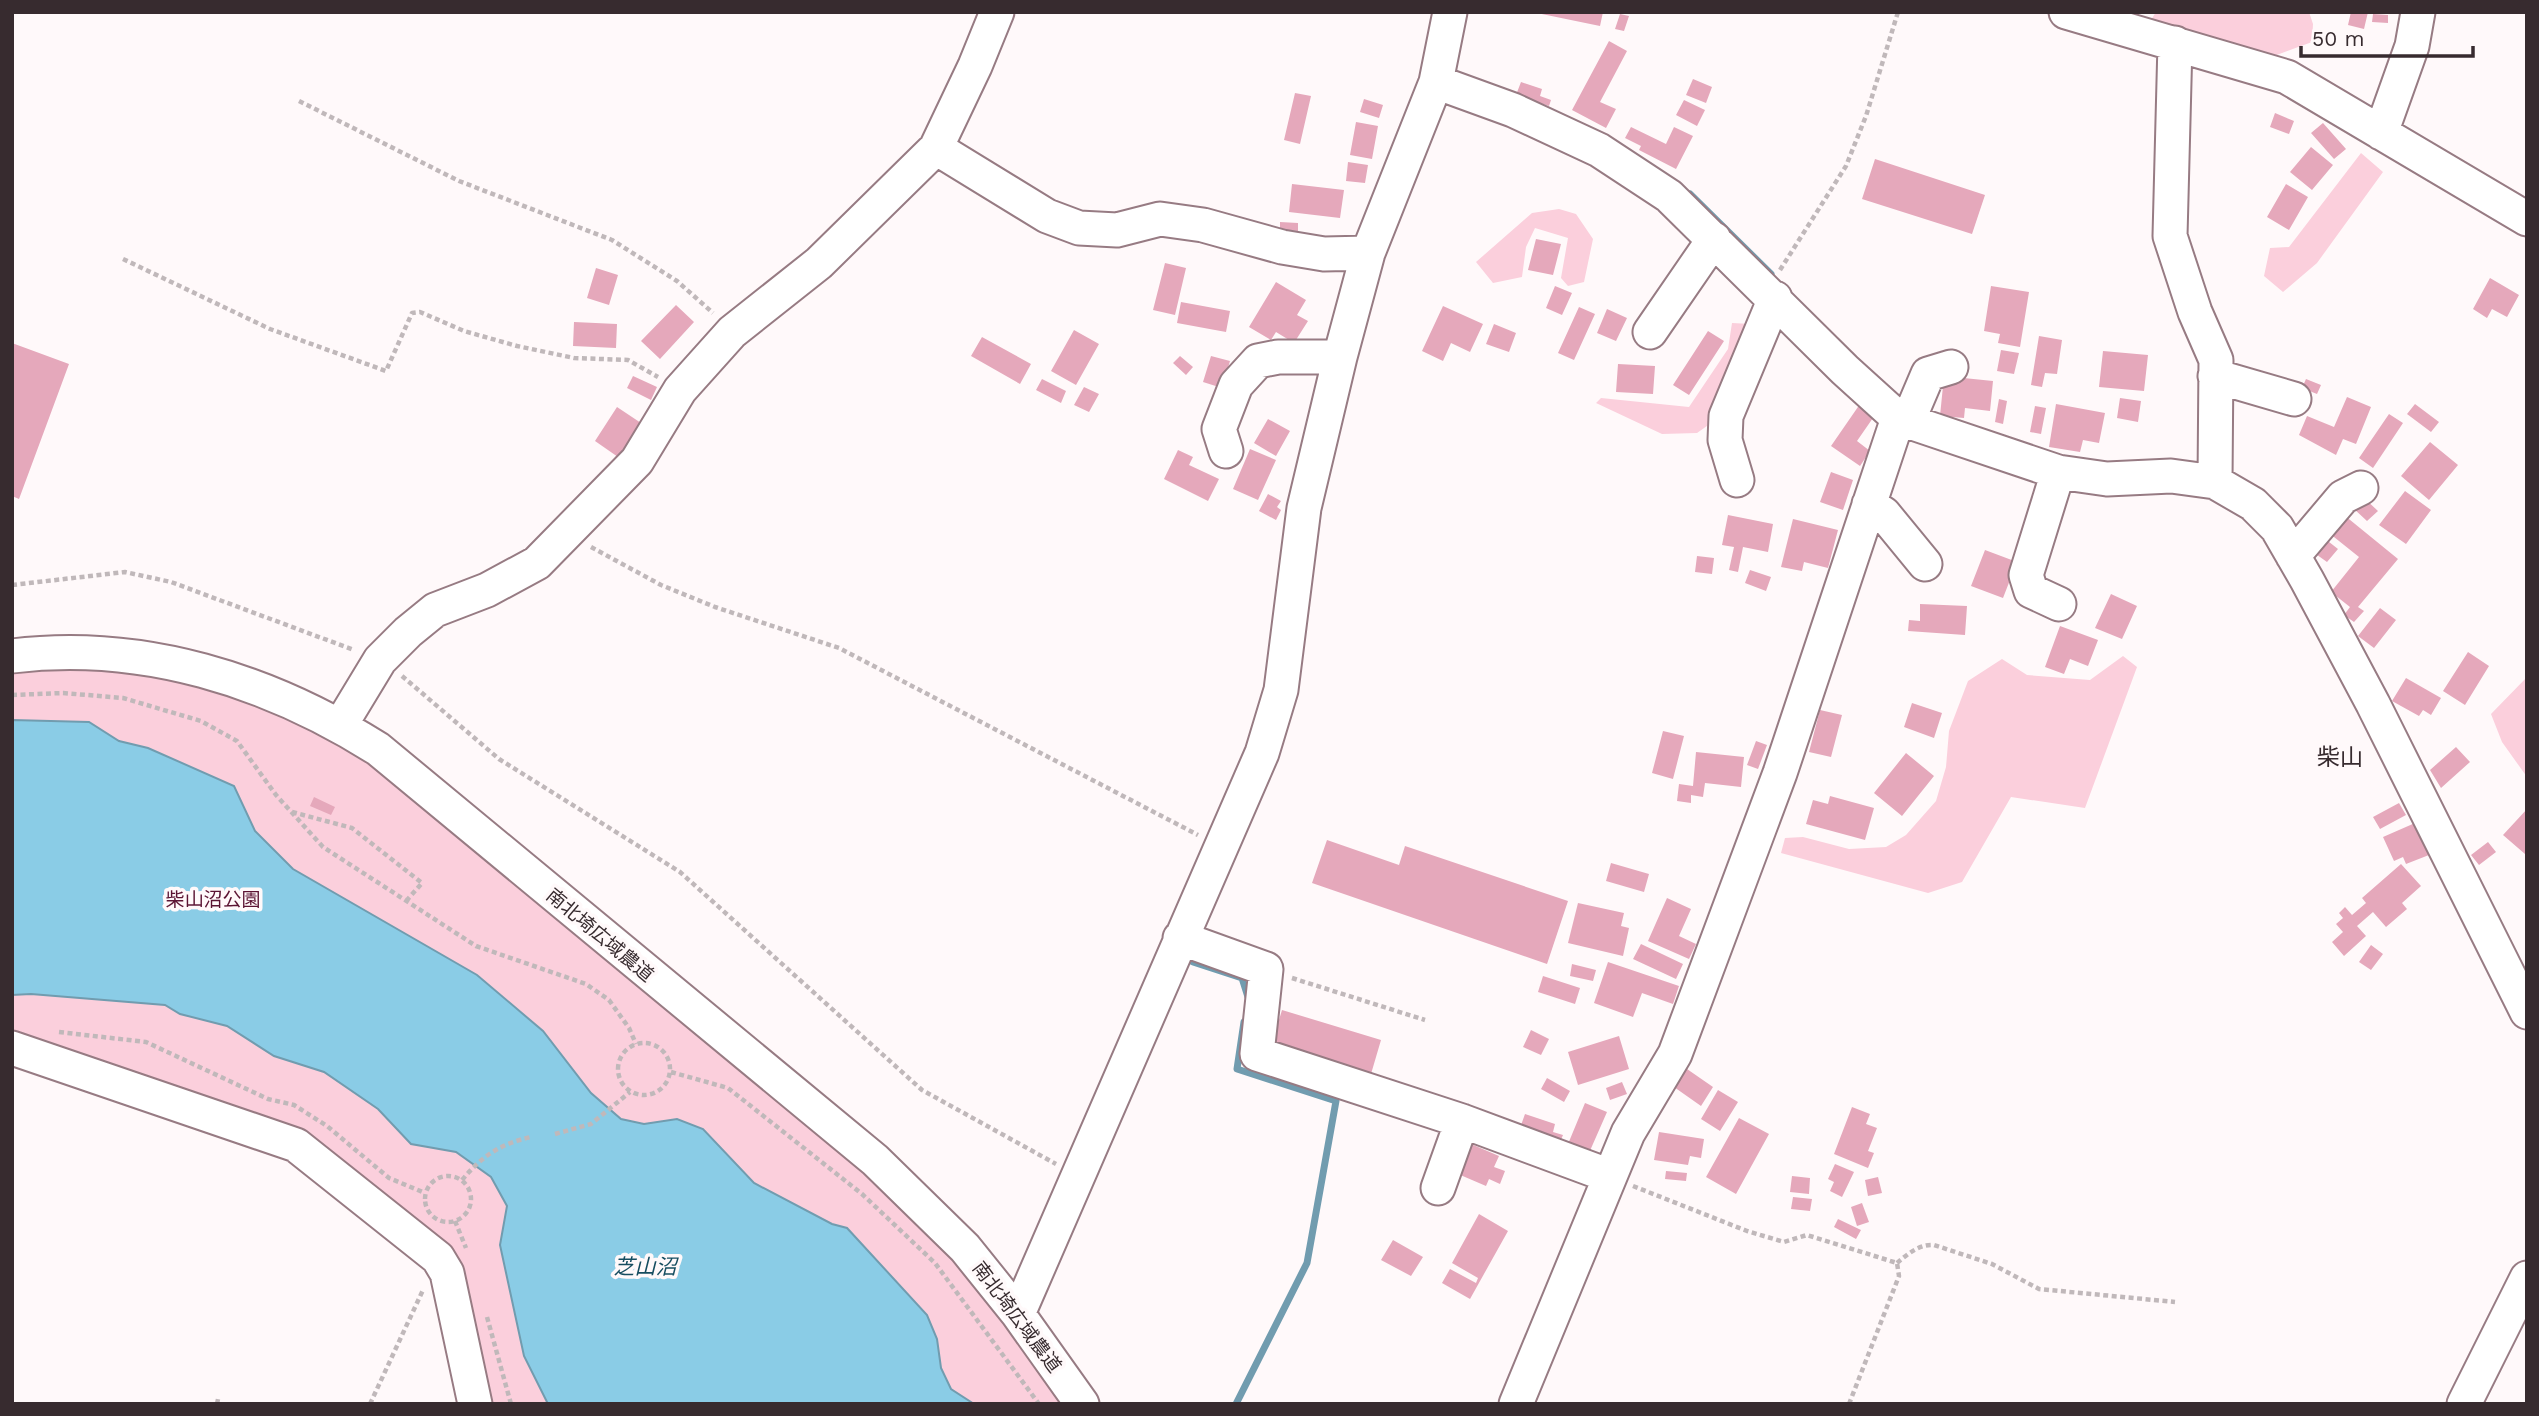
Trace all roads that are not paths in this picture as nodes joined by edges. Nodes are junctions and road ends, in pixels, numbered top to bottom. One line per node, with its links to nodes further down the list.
1 (996, 12): 8 (street)
2 (1450, 12): 6 (street)
3 (2066, 12): 5 (street)
4 (2418, 12): 7 (street)
5 (2175, 43): 7 (street); 16 (street)
6 (1436, 82): 10 (street); 11 (street)
7 (2381, 132): 9 (street)
8 (936, 148): 11 (street); 29 (street)
9 (2527, 219)
10 (1714, 239): 12 (street); 13 (street)
11 (1368, 253): 14 (street)
12 (1771, 294): 18 (street); 21 (street)
13 (1650, 332)
14 (1340, 357): 19 (street); 30 (street)
15 (1951, 367): 18 (street)
16 (2215, 376): 17 (street); 22 (street)
17 (2294, 399)
18 (1903, 419): 20 (street); 24 (street)
19 (1226, 451)
20 (2058, 472): 22 (street); 27 (street)
21 (1737, 480)
22 (2215, 482): 25 (street)
23 (2361, 488): 25 (street)
24 (1869, 504): 26 (street); 34 (street)
25 (2293, 556): 31 (street)
26 (1925, 564)
27 (2059, 604)
28 (12, 656): 29 (street, 南北埼広域農道)
29 (340, 726): 37 (street, 南北埼広域農道)
30 (1180, 938): 33 (street); 37 (street)
31 (2527, 1012)
32 (12, 1048): 38 (street)
33 (1462, 1121): 34 (street); 35 (street)
34 (1610, 1176): 40 (street)
35 (1438, 1188)
36 (2527, 1278): 41 (street)
37 (1018, 1314): 39 (street, 南北埼広域農道)
38 (475, 1404)
39 (1082, 1404)
40 (1516, 1404)
41 (2464, 1404)

